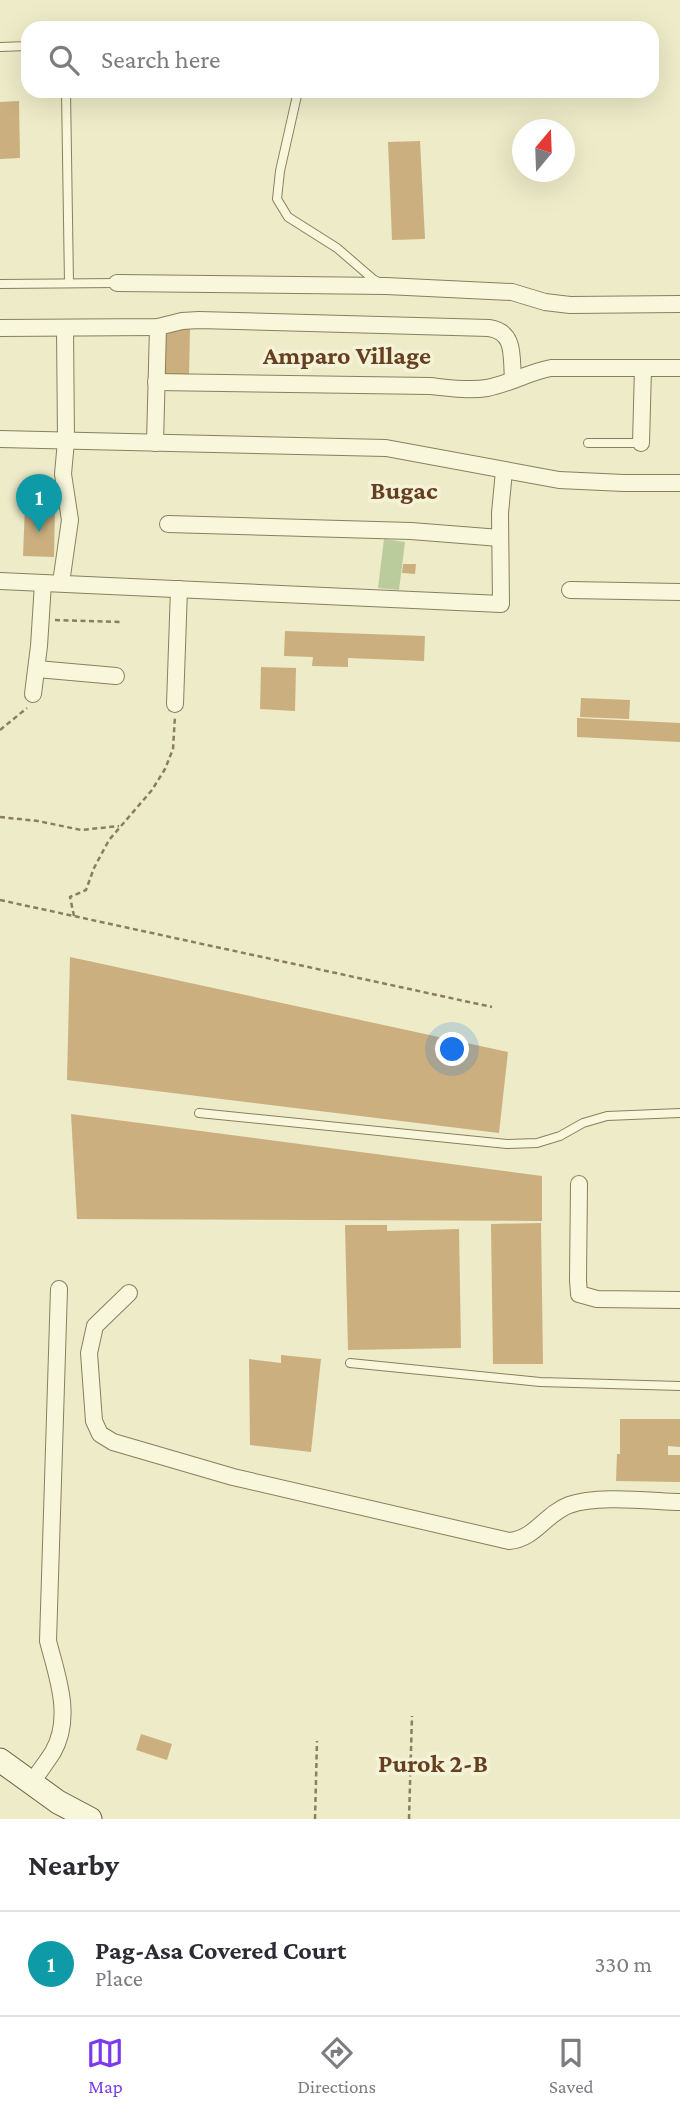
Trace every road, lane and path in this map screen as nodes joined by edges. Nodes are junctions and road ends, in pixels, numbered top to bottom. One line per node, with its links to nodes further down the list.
1 (21, 46): 2 (lane)
2 (0, 47)
3 (66, 98): 5 (lane)
4 (296, 98): 8 (lane)
5 (69, 283): 6 (lane); 7 (lane)
6 (117, 283): 8 (street)
7 (0, 284)
8 (386, 286): 9 (street)
9 (680, 304)
10 (158, 327): 12 (street); 15 (street); 16 (street)
11 (0, 328): 12 (street)
12 (65, 328): 18 (street)
13 (643, 368): 14 (street); 15 (street); 21 (street)
14 (680, 368)
15 (513, 379): 16 (street)
16 (156, 382): 19 (street)
17 (0, 439): 18 (street)
18 (66, 441): 19 (street); 28 (street)
19 (155, 443): 22 (street)
20 (587, 443): 21 (lane)
21 (641, 443)
22 (504, 471): 23 (street); 25 (street)
23 (680, 482)
24 (168, 524): 25 (street)
25 (500, 538): 29 (street)
26 (0, 581): 27 (street)
27 (43, 583): 28 (street); 32 (street)
28 (61, 583): 29 (street)
29 (179, 589): 37 (street)
30 (570, 590): 31 (street)
31 (680, 592)
32 (42, 620): 33 (path); 34 (street)
33 (123, 622)
34 (37, 669): 35 (street); 36 (street)
35 (116, 676)
36 (33, 694): 38 (path)
37 (175, 704): 40 (path)
38 (0, 730)
39 (0, 817): 40 (path)
40 (119, 826): 42 (path)
41 (0, 900): 42 (path)
42 (74, 916): 43 (path)
43 (492, 1007)
44 (199, 1113): 45 (lane)
45 (680, 1113)
46 (579, 1184): 49 (street)
47 (59, 1289): 56 (street)
48 (130, 1293): 52 (street)
49 (680, 1300)
50 (350, 1363): 51 (lane)
51 (680, 1386)
52 (680, 1502)
53 (412, 1716): 59 (path)
54 (317, 1741): 58 (path)
55 (0, 1760): 56 (street)
56 (31, 1784): 57 (street)
57 (90, 1819)
58 (315, 1819)
59 (409, 1819)

